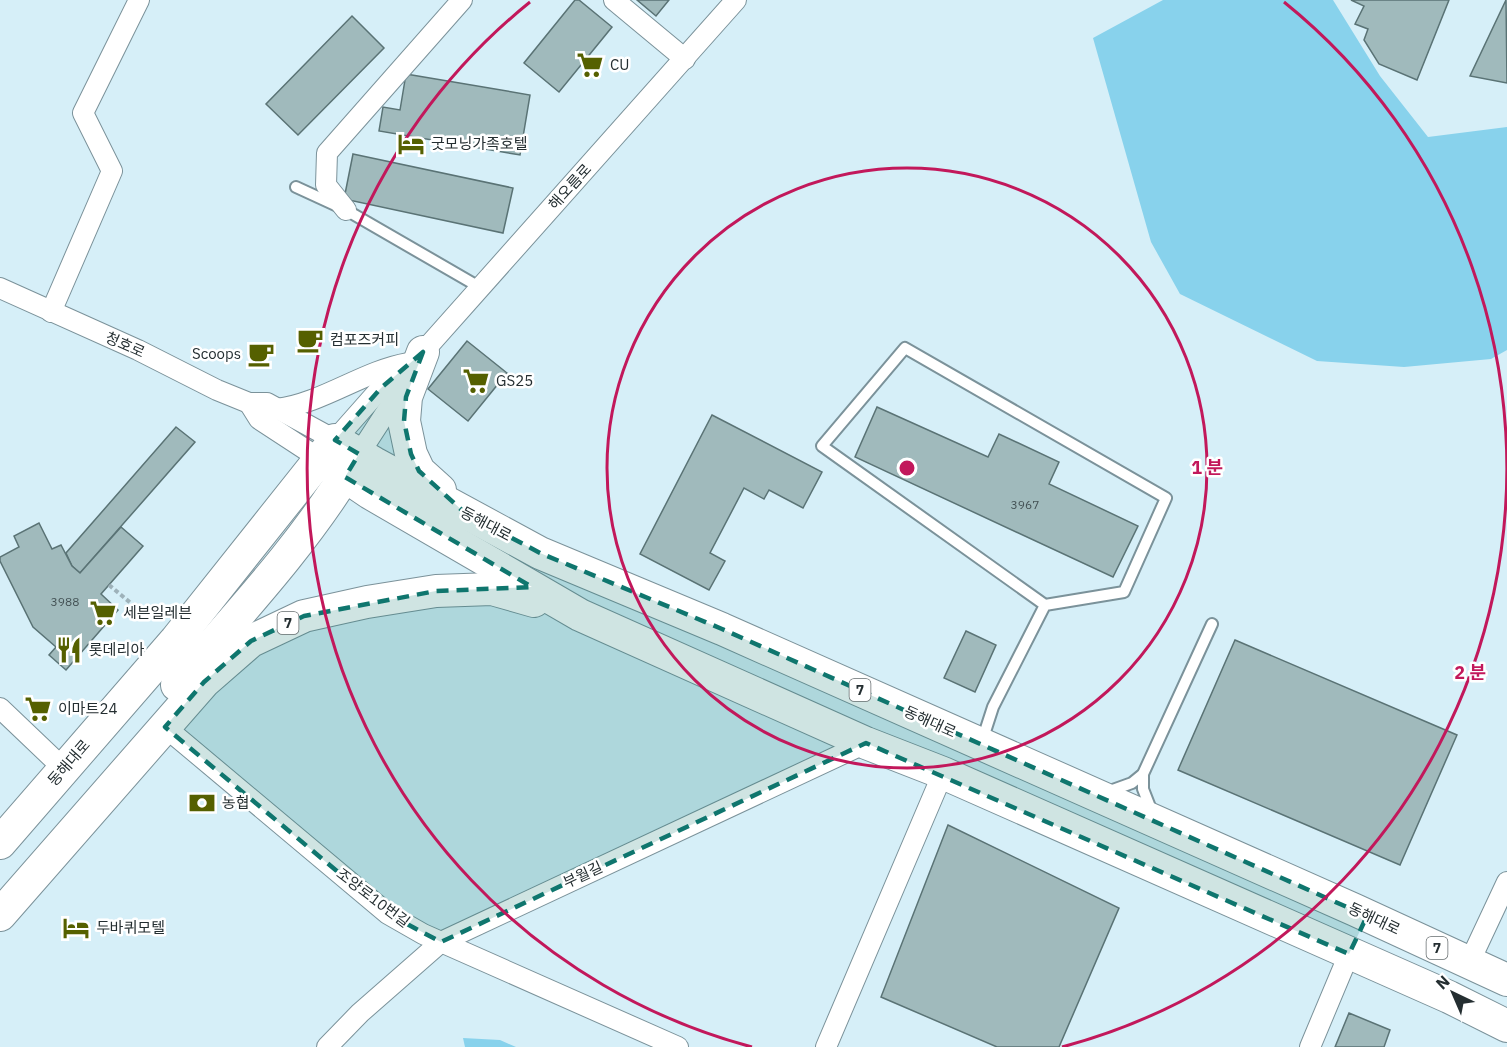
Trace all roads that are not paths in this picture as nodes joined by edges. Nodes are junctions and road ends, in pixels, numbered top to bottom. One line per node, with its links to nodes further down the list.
1 (139, 0): 10 (street)
2 (462, 0): 7 (street)
3 (614, 0): 5 (street)
4 (736, 0): 5 (street, 해오름로)
5 (685, 58): 9 (street, 해오름로)
6 (296, 187): 7 (lane)
7 (346, 210): 9 (lane)
8 (0, 288): 10 (street, 청호로)
9 (481, 288): 11 (street, 해오름로)
10 (51, 312): 12 (street, 청호로)
11 (413, 362): 13 (street); 14 (street, 해오름로); 14 (street, 해오름로); 15 (main road)
12 (249, 403): 13 (street, 청호로); 14 (street, 청호로)
13 (277, 409): 14 (street, 청호로)
14 (339, 458): 15 (main road, 동해대로 / 7); 17 (main road, 동해대로 / 7); 23 (main road, 동해대로); 28 (main road, 동해대로 / 7)
15 (465, 513): 22 (main road, 동해대로 / 7)
16 (1044, 605): 16 (lane); 22 (lane)
17 (580, 615): 20 (main road, 동해대로 / 7); 21 (main road, 동해대로 / 7)
18 (1212, 624): 25 (lane)
19 (0, 708): 23 (street)
20 (165, 727): 28 (main road, 동해대로 / 7); 33 (street, 조양로10번길)
21 (866, 743): 24 (main road, 동해대로 / 7); 33 (street, 부월길)
22 (981, 744): 26 (main road, 동해대로 / 7)
23 (64, 769): 29 (main road, 동해대로)
24 (943, 773): 34 (main road, 동해대로 / 7); 40 (street)
25 (1143, 774): 26 (lane); 27 (lane)
26 (1091, 793): 27 (main road, 동해대로 / 7)
27 (1161, 824): 32 (main road, 동해대로 / 7)
28 (75, 830): 31 (main road, 동해대로 / 7)
29 (0, 843)
30 (1507, 882): 35 (street)
31 (0, 915)
32 (1367, 916): 34 (main road); 35 (main road, 동해대로 / 7)
33 (441, 942): 38 (street, 부월길); 39 (street, 조양로10번길)
34 (1349, 954): 37 (main road, 동해대로 / 7); 41 (street)
35 (1469, 963): 36 (main road, 동해대로 / 7)
36 (1507, 980)
37 (1507, 1026)
38 (327, 1047)
39 (678, 1047)
40 (826, 1047)
41 (1310, 1047)

